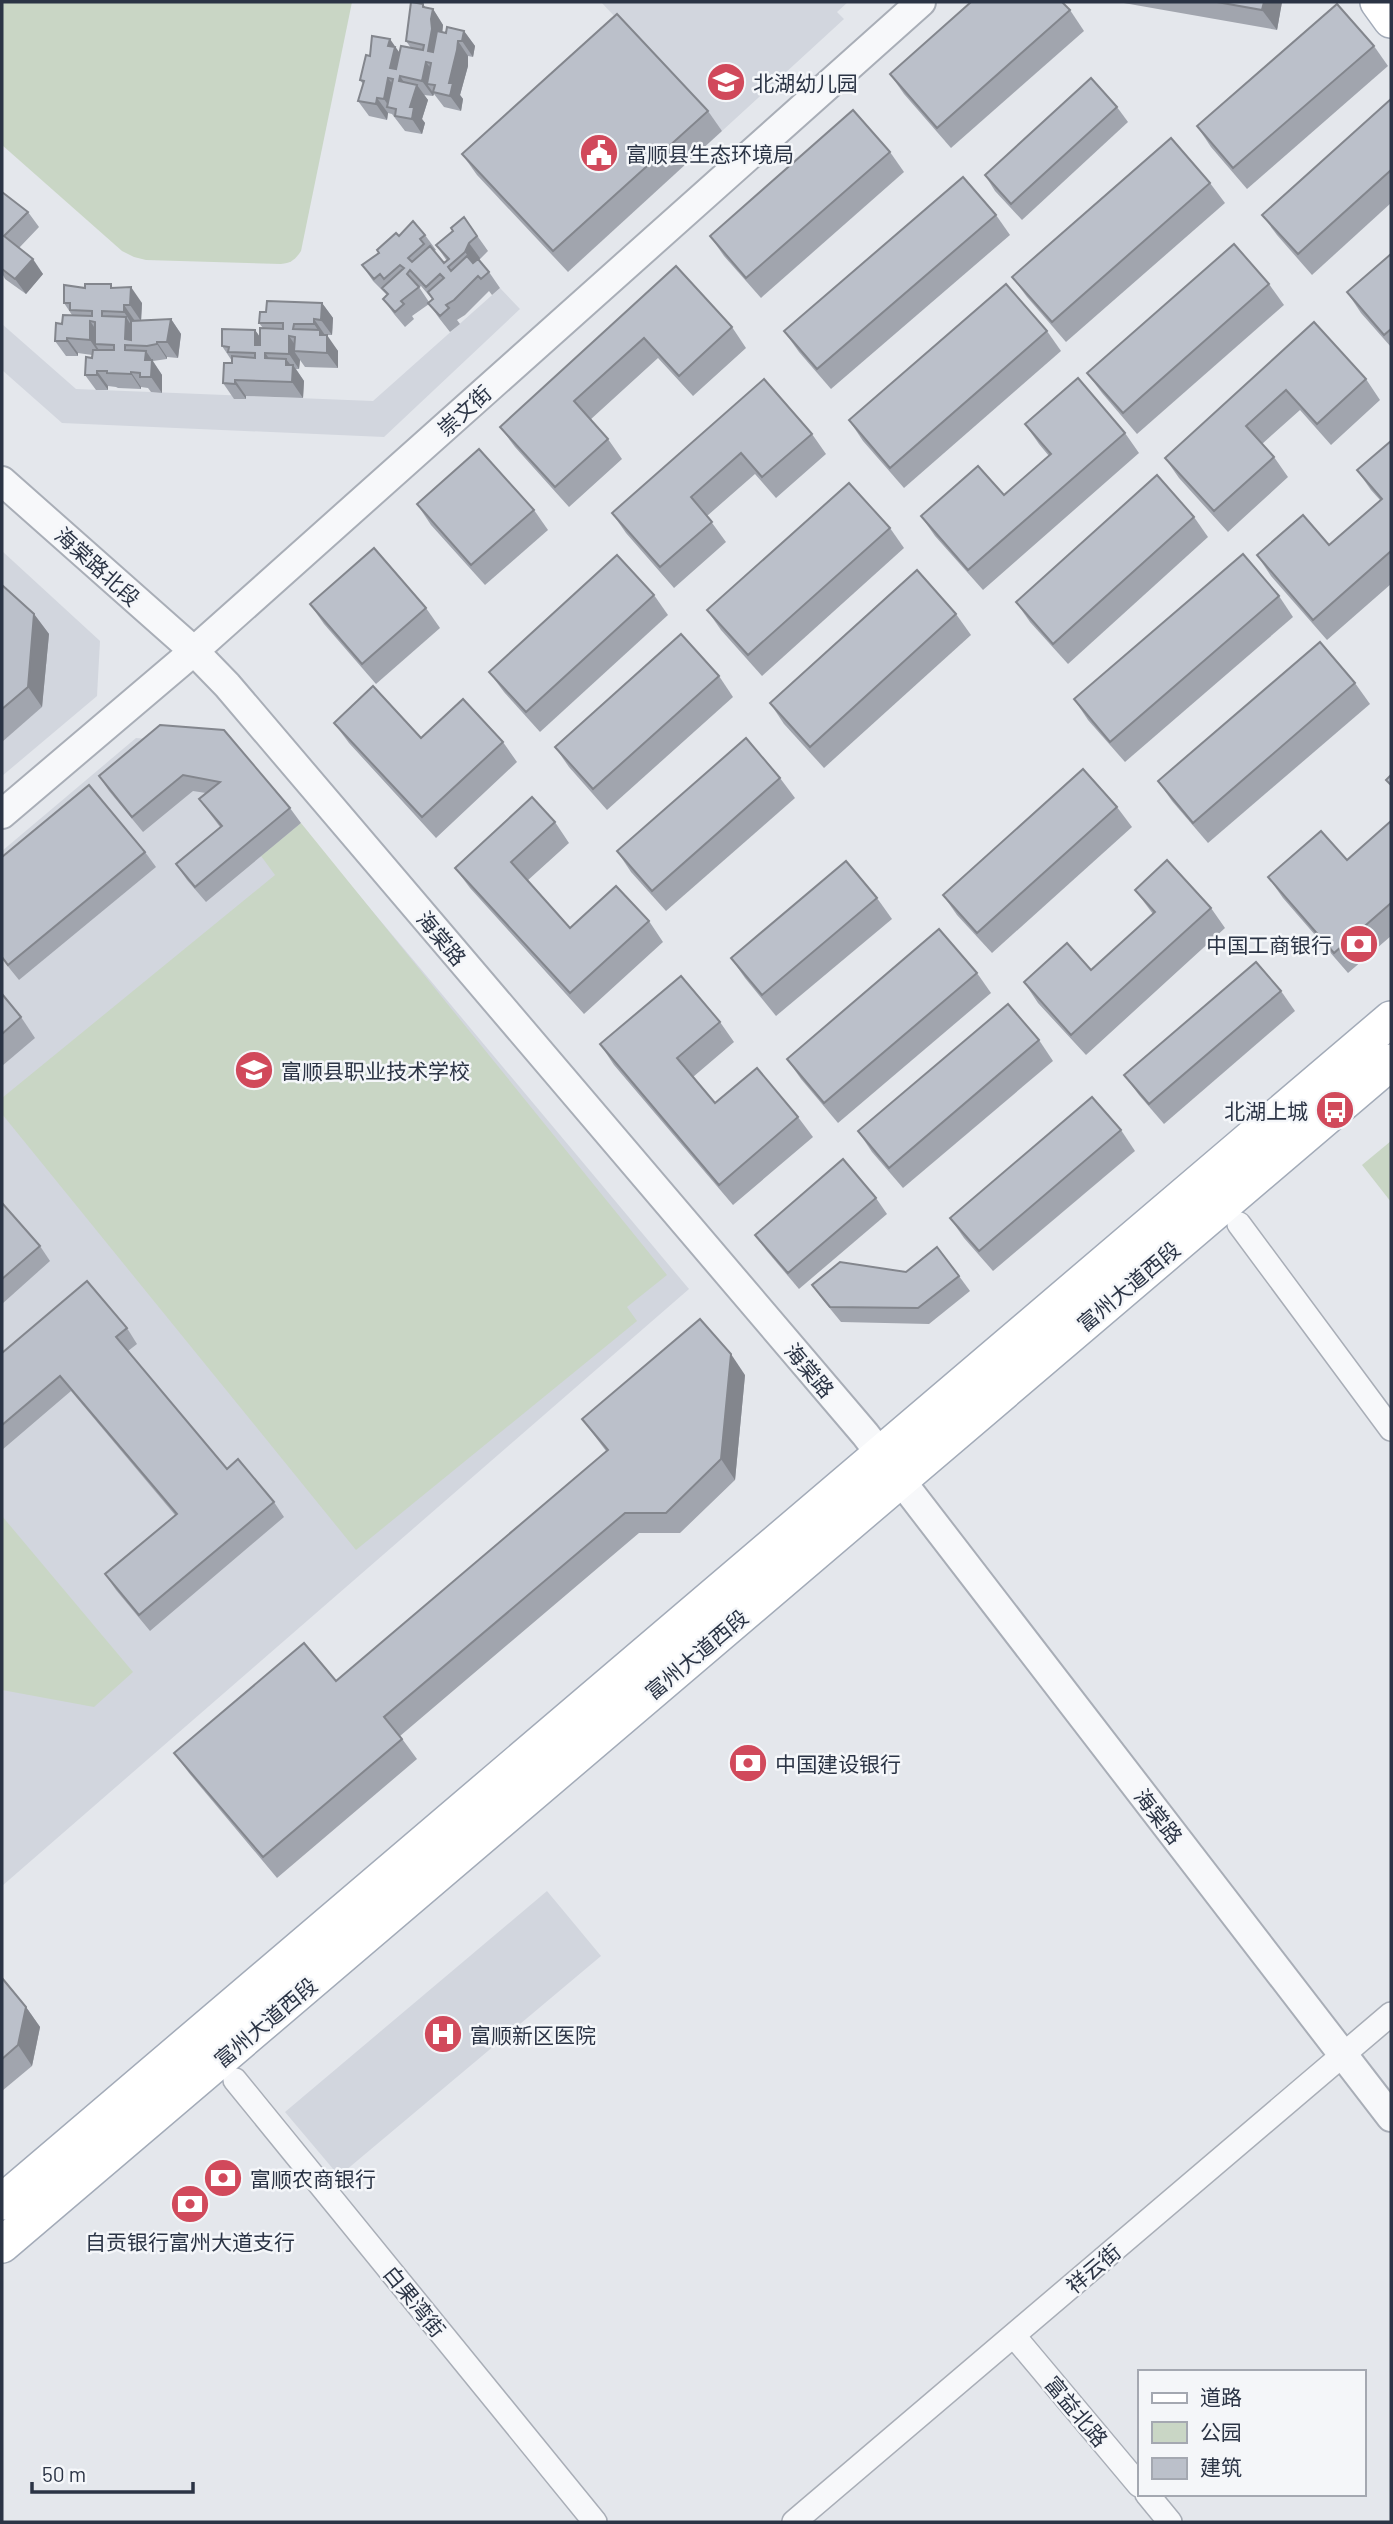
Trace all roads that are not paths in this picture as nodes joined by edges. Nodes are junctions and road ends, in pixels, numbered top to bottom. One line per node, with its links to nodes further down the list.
1 (921, 2): 5 (street, 崇文街)
2 (1378, 2): 3 (main road)
3 (1391, 20)
4 (2, 481): 5 (street, 海棠路北段)
5 (194, 651): 6 (street, 崇文街); 11 (street, 海棠路)
6 (2, 814)
7 (1391, 1019): 11 (main road, 富州大道西段)
8 (1391, 1062): 11 (main road, 富州大道西段)
9 (1239, 1224): 10 (street)
10 (1391, 1429)
11 (890, 1467): 13 (street, 海棠路); 16 (main road, 富州大道西段); 17 (main road, 富州大道西段)
12 (1391, 2014): 13 (street, 祥云街)
13 (1342, 2055): 15 (street, 海棠路); 18 (street, 祥云街)
14 (235, 2080): 21 (street, 白果湾街)
15 (1391, 2117)
16 (2, 2202)
17 (2, 2245)
18 (1014, 2336): 19 (street, 富益北路); 22 (street, 祥云街)
19 (1138, 2485)
20 (1149, 2496): 23 (street)
21 (595, 2522)
22 (794, 2522)
23 (1170, 2522)

